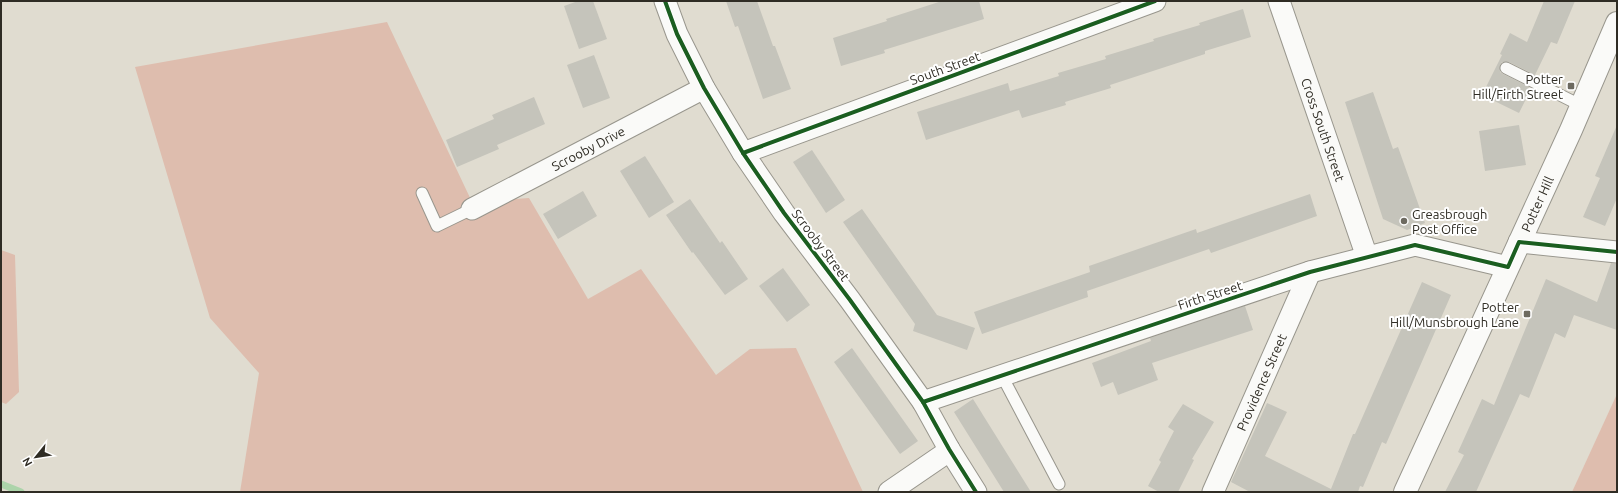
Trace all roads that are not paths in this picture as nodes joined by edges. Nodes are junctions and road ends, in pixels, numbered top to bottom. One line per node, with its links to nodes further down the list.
1 (665, 1): 6 (street, Scrooby Street)
2 (1155, 1): 8 (street, South Street)
3 (1279, 1): 13 (street, Cross South Street)
4 (1617, 23): 7 (main road, Potter Hill)
5 (1506, 68): 7 (lane)
6 (704, 88): 8 (street, Scrooby Street); 10 (street, Scrooby Drive)
7 (1582, 106): 11 (main road, Potter Hill)
8 (743, 153): 17 (street, Scrooby Street)
9 (422, 193): 10 (lane)
10 (472, 209)
11 (1519, 242): 12 (street); 14 (main road, Potter Hill)
12 (1617, 252)
13 (1367, 257): 14 (street, Firth Street); 15 (street, Firth Street)
14 (1508, 267): 23 (main road, Potter Hill)
15 (1310, 272): 16 (street, Firth Street); 22 (street, Providence Street)
16 (1001, 374): 17 (street, Firth Street); 19 (lane)
17 (923, 402): 18 (street, Scrooby Street)
18 (949, 449): 20 (street); 21 (street, Scrooby Street)
19 (1059, 484)
20 (890, 492)
21 (976, 492)
22 (1213, 492)
23 (1404, 492)

